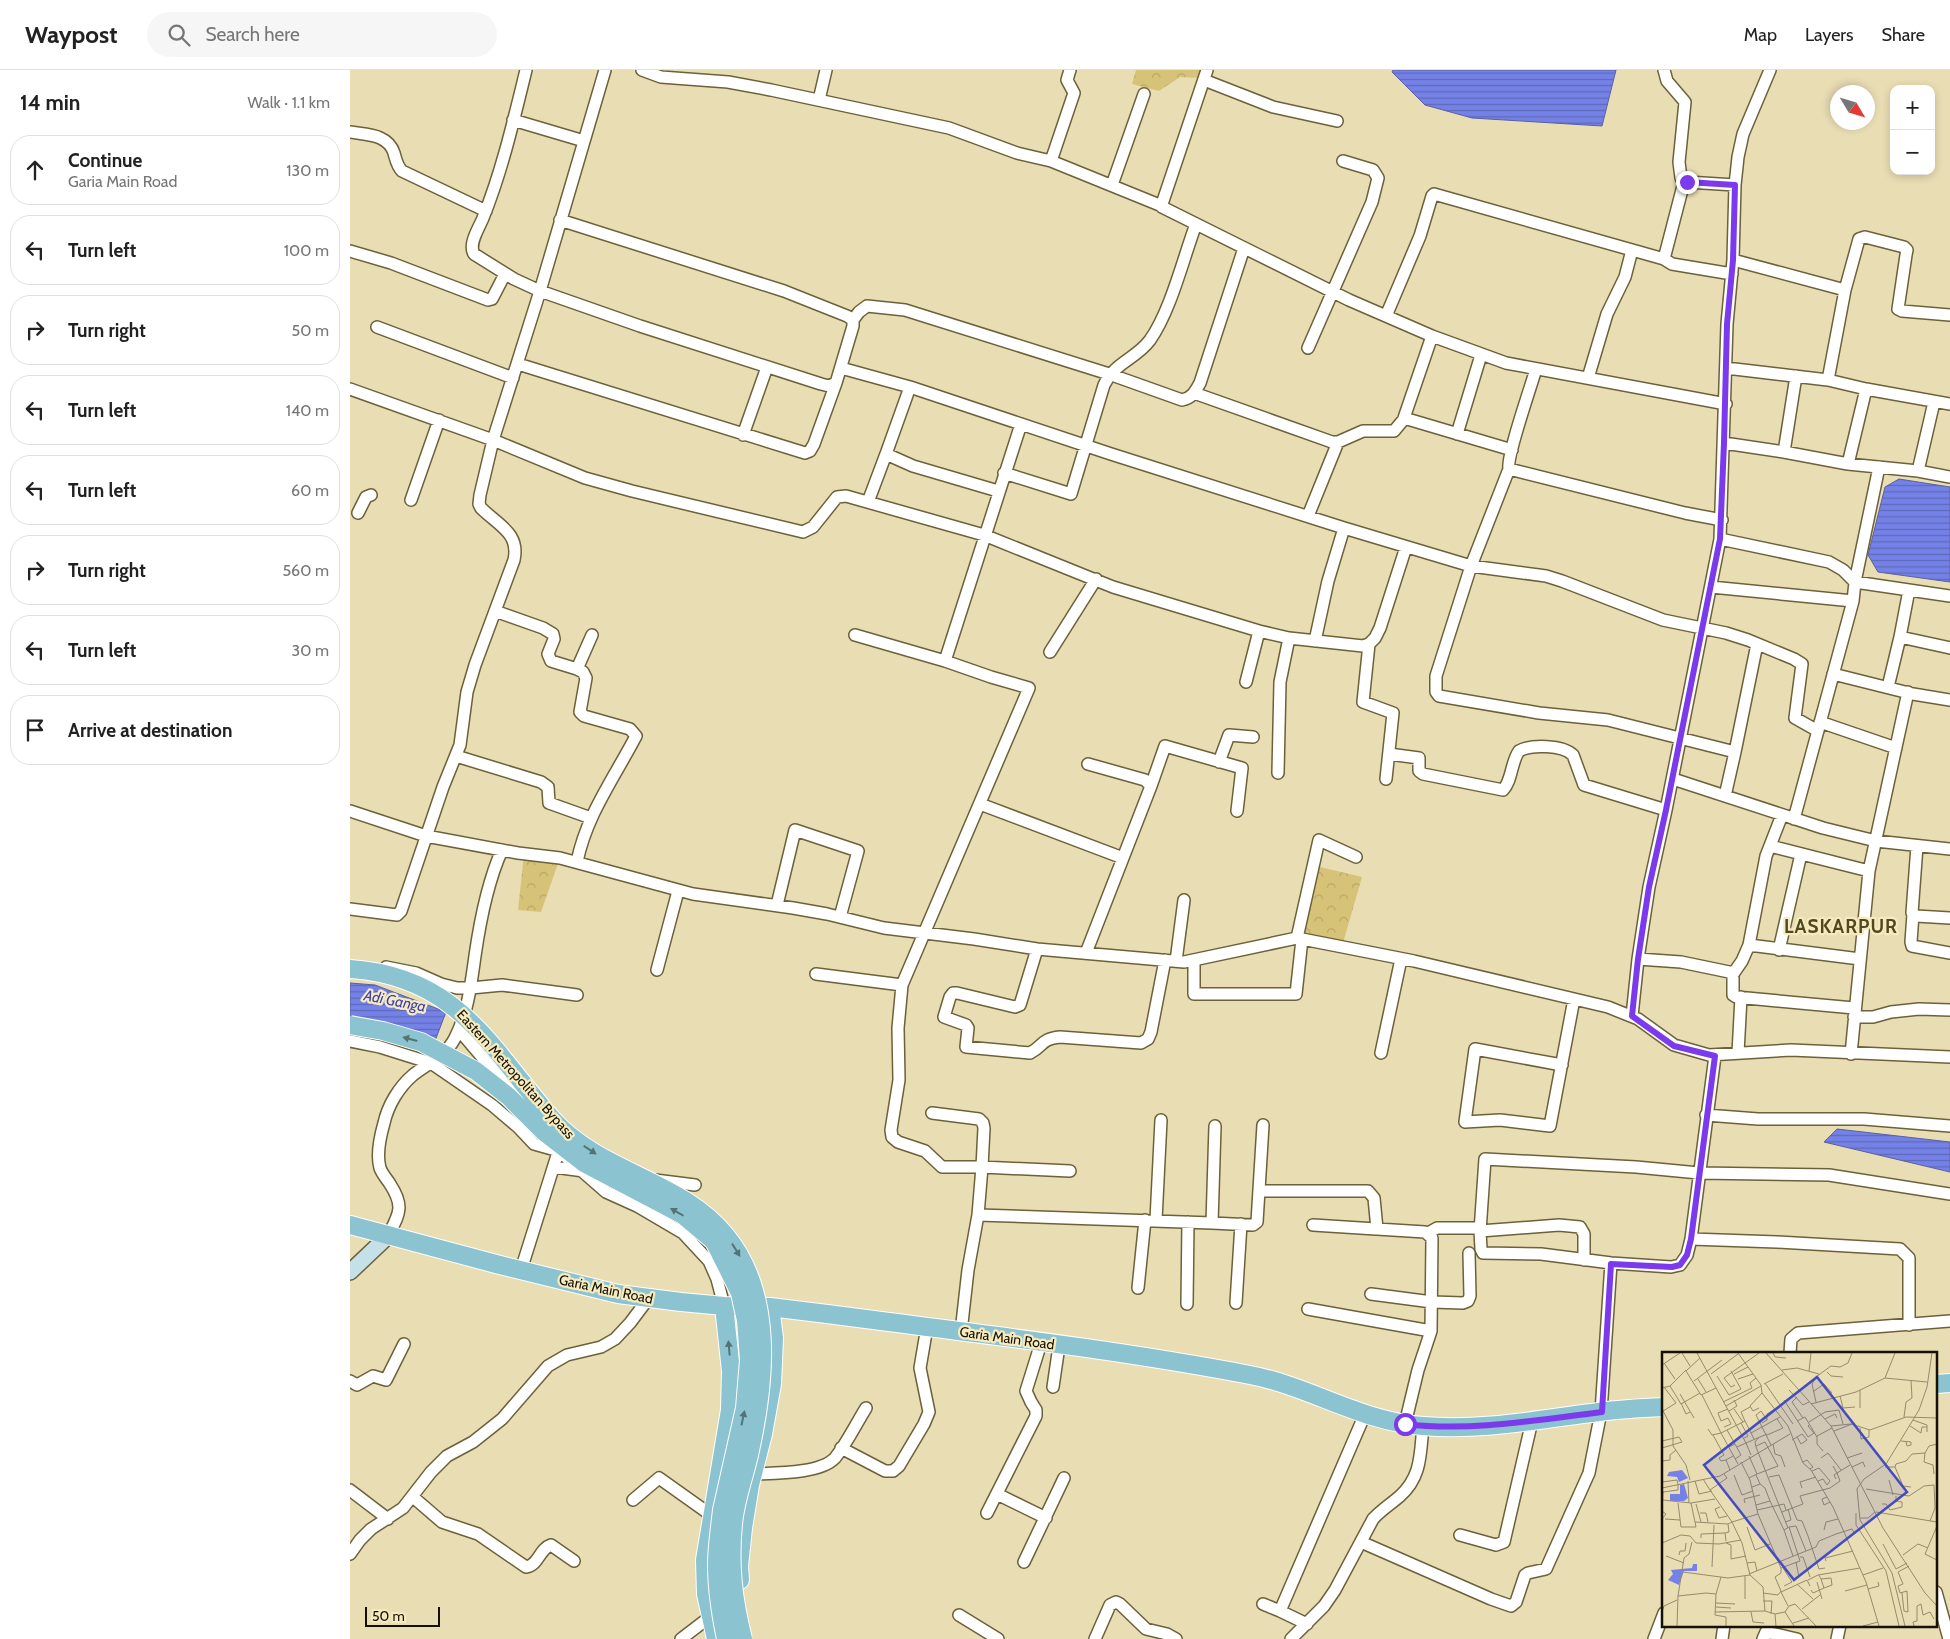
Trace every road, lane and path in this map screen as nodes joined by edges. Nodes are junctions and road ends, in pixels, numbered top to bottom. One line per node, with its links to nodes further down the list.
1 (526, 70): 11 (street)
2 (606, 70): 14 (street)
3 (642, 70): 10 (street)
4 (826, 70): 10 (street)
5 (1070, 70): 15 (street)
6 (1664, 70): 17 (street)
7 (1770, 70): 19 (street)
8 (1206, 75): 12 (street); 20 (street)
9 (1144, 94): 18 (street)
10 (819, 100): 15 (street)
11 (514, 120): 14 (street); 21 (street)
12 (1337, 121)
13 (350, 132): 21 (street)
14 (584, 142): 22 (street)
15 (1051, 161): 18 (street)
16 (1342, 162): 33 (street)
17 (1684, 182): 19 (street); 27 (street)
18 (1112, 185): 20 (street)
19 (1735, 185): 28 (street)
20 (1162, 206): 23 (street)
21 (486, 211): 29 (street)
22 (560, 220): 32 (street); 36 (street)
23 (1196, 224): 24 (street); 46 (street)
24 (1244, 248): 33 (street); 55 (street)
25 (1632, 250): 27 (street); 35 (street); 49 (street)
26 (350, 251): 29 (street)
27 (1664, 259): 30 (street)
28 (1733, 260): 30 (street); 31 (street)
29 (505, 274): 32 (street)
30 (1732, 274): 44 (street)
31 (1845, 290): 34 (street); 50 (street)
32 (540, 291): 41 (street); 42 (street)
33 (1333, 292): 35 (street); 39 (street)
34 (1950, 315)
35 (1386, 316): 38 (street)
36 (853, 320): 43 (street); 46 (street)
37 (376, 327): 48 (street)
38 (1432, 336): 40 (street); 59 (street)
39 (1308, 348)
40 (1481, 354): 45 (street); 62 (street)
41 (518, 364): 48 (street); 63 (street)
42 (768, 367): 51 (street); 63 (street)
43 (841, 368): 51 (street); 52 (street)
44 (1726, 368): 47 (street); 57 (street)
45 (1536, 370): 49 (street); 68 (street)
46 (1109, 374): 55 (street); 67 (street)
47 (1796, 376): 50 (street); 69 (street)
48 (513, 378): 64 (street)
49 (1588, 378): 57 (street)
50 (1828, 380): 54 (street)
51 (836, 383): 63 (street)
52 (910, 387): 61 (street); 70 (street)
53 (350, 389): 60 (street)
54 (1866, 389): 56 (street); 71 (street)
55 (1194, 394): 65 (street)
56 (1934, 402): 58 (street); 74 (street)
57 (1726, 404): 66 (street)
58 (1950, 404)
59 (1404, 419): 62 (street); 65 (street)
60 (439, 420): 64 (street); 79 (street)
61 (1021, 424): 67 (street); 75 (street)
62 (1457, 434): 68 (street)
63 (743, 435)
64 (493, 440): 80 (street); 95 (street)
65 (1338, 442): 82 (street)
66 (1724, 443): 69 (street); 83 (street)
67 (1085, 445): 75 (street); 82 (street)
68 (1512, 450): 73 (street)
69 (1784, 452): 71 (street)
70 (886, 454): 77 (street); 80 (street)
71 (1848, 464): 72 (street)
72 (1880, 467): 74 (street); 90 (street)
73 (1509, 469): 83 (street); 88 (street)
74 (1918, 471): 76 (street)
75 (1004, 473): 77 (street)
76 (1950, 477)
77 (998, 491): 85 (street)
78 (371, 494): 81 (street)
79 (411, 500)
80 (868, 502): 85 (street)
81 (358, 513)
82 (1308, 516): 84 (street)
83 (1722, 520): 86 (street)
84 (1344, 528): 87 (street); 102 (street)
85 (984, 535): 89 (street); 107 (street)
86 (1720, 539): 90 (street); 91 (street)
87 (1406, 547): 88 (street); 103 (street)
88 (1471, 566): 96 (street); 116 (street)
89 (1096, 579): 97 (street); 106 (street)
90 (1855, 582): 92 (street); 94 (street)
91 (1711, 587): 94 (street); 96 (street)
92 (1909, 590): 93 (street); 100 (street)
93 (1950, 596)
94 (1853, 601): 109 (street)
95 (495, 611): 108 (street); 120 (street)
96 (1703, 628): 104 (street); 116 (street)
97 (1259, 631): 101 (street); 110 (street)
98 (592, 635): 108 (street)
99 (855, 635): 107 (street)
100 (1900, 637): 105 (street); 111 (street)
101 (1289, 638): 102 (street); 123 (street)
102 (1315, 641): 103 (street)
103 (1369, 644): 119 (street)
104 (1757, 644): 114 (street); 118 (street)
105 (1950, 648)
106 (1050, 652)
107 (945, 660): 128 (street)
108 (577, 669): 133 (street)
109 (1833, 674): 111 (street); 114 (street)
110 (1246, 682)
111 (1888, 688): 112 (street)
112 (1908, 692): 113 (street); 117 (street)
113 (1950, 700)
114 (1819, 726): 117 (street); 134 (street)
115 (1253, 737): 121 (street)
116 (1681, 738): 118 (street); 125 (street)
117 (1896, 748): 136 (street)
118 (1735, 752): 127 (street)
119 (1389, 754): 124 (street); 130 (street)
120 (456, 756): 133 (street); 135 (street)
121 (1220, 762): 126 (street); 129 (street)
122 (1088, 764): 126 (street)
123 (1278, 773)
124 (1386, 779)
125 (1672, 779): 127 (street); 130 (street)
126 (1151, 786): 143 (street)
127 (1725, 796): 132 (street)
128 (980, 804): 143 (street); 153 (street)
129 (1237, 810)
130 (1666, 810): 161 (street)
131 (350, 811): 135 (street)
132 (1782, 815): 134 (street); 137 (street)
133 (591, 818): 144 (street)
134 (1794, 819): 136 (street)
135 (426, 836): 140 (street); 149 (street)
136 (1876, 841): 138 (street); 145 (street)
137 (1770, 846): 141 (street); 155 (street)
138 (1917, 846): 139 (street); 150 (street)
139 (1950, 849)
140 (502, 850): 144 (street); 171 (street)
141 (1801, 854): 145 (street); 157 (street)
142 (1356, 857): 154 (street)
143 (1123, 858): 158 (street)
144 (577, 862): 146 (street)
145 (1869, 871): 162 (street)
146 (678, 891): 148 (street); 167 (street)
147 (1184, 900): 163 (street)
148 (777, 905): 151 (street); 151 (street)
149 (350, 909)
150 (1913, 914): 152 (street); 159 (street)
151 (840, 917): 153 (street)
152 (1950, 918)
153 (924, 934): 156 (street); 170 (street)
154 (1299, 939): 160 (street); 164 (street); 164 (street)
155 (1749, 945): 157 (street); 168 (street)
156 (1037, 949): 158 (street); 163 (street)
157 (1779, 950): 162 (street)
158 (1086, 953): 163 (street)
159 (1950, 953)
160 (1401, 959): 174 (street); 181 (street)
161 (1638, 959): 168 (street); 177 (street)
162 (1860, 959): 176 (street)
163 (1170, 960): 164 (street)
164 (1194, 960)
165 (350, 962): 171 (street)
166 (350, 970): 276 (main road, Eastern Metropolitan Bypass, one-way to 276, bridge)
167 (657, 970)
168 (1734, 973): 173 (street)
169 (816, 974): 170 (street)
170 (902, 985): 197 (street)
171 (471, 988): 172 (street); 179 (street)
172 (577, 995)
173 (1741, 997): 176 (street); 182 (street)
174 (1574, 999): 177 (street); 187 (street)
175 (1950, 1010): 176 (street)
176 (1854, 1013): 183 (street)
177 (1632, 1016): 184 (street)
178 (350, 1026): 275 (main road, Eastern Metropolitan Bypass, one-way to 178, bridge)
179 (459, 1030): 186 (street); 195 (street)
180 (350, 1041): 186 (street)
181 (1381, 1053)
182 (1738, 1053): 183 (street); 184 (street)
183 (1851, 1054): 185 (street)
184 (1715, 1056): 189 (street)
185 (1950, 1057)
186 (431, 1063): 195 (street); 214 (street)
187 (1562, 1064): 187 (street)
188 (932, 1113): 197 (street)
189 (1706, 1115): 194 (street); 200 (street)
190 (1161, 1120): 205 (street)
191 (1263, 1125): 202 (street)
192 (563, 1126): 195 (street)
193 (1215, 1126): 207 (street)
194 (1950, 1126)
195 (559, 1151): 196 (street); 198 (street)
196 (554, 1167): 198 (street); 219 (street)
197 (982, 1167): 199 (street); 204 (street)
198 (582, 1171): 201 (street); 227 (street)
199 (1070, 1171)
200 (1699, 1173): 203 (street); 212 (street); 215 (street)
201 (695, 1185)
202 (1260, 1192): 208 (street); 211 (street)
203 (1950, 1194)
204 (978, 1215): 205 (street); 234 (street)
205 (1150, 1220): 206 (street); 221 (street)
206 (1188, 1222): 207 (street); 226 (street)
207 (1212, 1223): 208 (street)
208 (1241, 1224): 225 (street)
209 (350, 1225): 214 (main road, Garia Main Road)
210 (1313, 1225): 211 (street)
211 (1376, 1229): 213 (street)
212 (1480, 1231): 213 (street); 217 (street); 217 (street)
213 (1428, 1233): 224 (street)
214 (388, 1236): 219 (main road, Garia Main Road); 220 (main road)
215 (1691, 1239): 218 (street); 231 (street)
216 (1470, 1253): 224 (street)
217 (1584, 1260): 218 (street)
218 (1611, 1264): 243 (street)
219 (521, 1270): 223 (main road, Garia Main Road)
220 (350, 1272)
221 (1138, 1288)
222 (1371, 1294): 224 (street)
223 (648, 1299): 227 (main road, Garia Main Road); 253 (street)
224 (1432, 1302): 233 (street)
225 (1236, 1303)
226 (1187, 1304)
227 (724, 1306): 228 (main road, Garia Main Road); 256 (main road, one-way to 227)
228 (770, 1307): 232 (main road, Garia Main Road); 249 (main road)
229 (1308, 1309): 233 (street)
230 (1950, 1321): 231 (street)
231 (1909, 1325): 238 (street)
232 (927, 1327): 234 (main road, Garia Main Road); 248 (street)
233 (1431, 1331): 246 (street)
234 (961, 1332): 235 (main road, Garia Main Road)
235 (1041, 1343): 237 (main road, Garia Main Road); 252 (street)
236 (404, 1344): 239 (street)
237 (1059, 1346): 240 (street); 244 (main road, Garia Main Road)
238 (1790, 1352)
239 (350, 1381)
240 (1053, 1387)
241 (1662, 1407): 243 (main road, Garia Main Road)
242 (866, 1408): 248 (street)
243 (1602, 1412): 245 (main road, Garia Main Road); 260 (street)
244 (1365, 1414): 246 (main road, Garia Main Road); 266 (street)
245 (1532, 1421): 247 (main road, Garia Main Road); 259 (street)
246 (1405, 1424): 247 (main road, Garia Main Road)
247 (1423, 1426): 260 (street)
248 (840, 1448): 249 (street)
249 (753, 1474): 277 (main road)
250 (1064, 1478): 257 (street)
251 (350, 1490): 258 (street)
252 (997, 1494): 255 (street); 257 (street)
253 (413, 1497): 258 (street); 262 (street)
254 (633, 1500): 256 (street)
255 (987, 1512)
256 (711, 1515): 268 (main road)
257 (1046, 1518): 263 (street)
258 (388, 1519): 261 (street)
259 (1460, 1535)
260 (1361, 1542): 270 (street)
261 (350, 1554)
262 (574, 1561)
263 (1024, 1562)
264 (1938, 1599): 287 (street)
265 (1263, 1604): 266 (street)
266 (1280, 1610): 270 (street)
267 (959, 1615): 278 (street)
268 (711, 1616): 273 (street); 274 (main road)
269 (1662, 1618): 282 (street)
270 (1307, 1624): 281 (street)
271 (1724, 1626): 283 (street)
272 (1840, 1626): 286 (street)
273 (682, 1639)
274 (716, 1639)
275 (726, 1639)
276 (743, 1639)
277 (751, 1639)
278 (998, 1639)
279 (1094, 1639): 280 (street)
280 (1176, 1639)
281 (1291, 1639)
282 (1654, 1639)
283 (1722, 1639)
284 (1764, 1639): 285 (street)
285 (1797, 1639)
286 (1838, 1639)
287 (1949, 1639)

